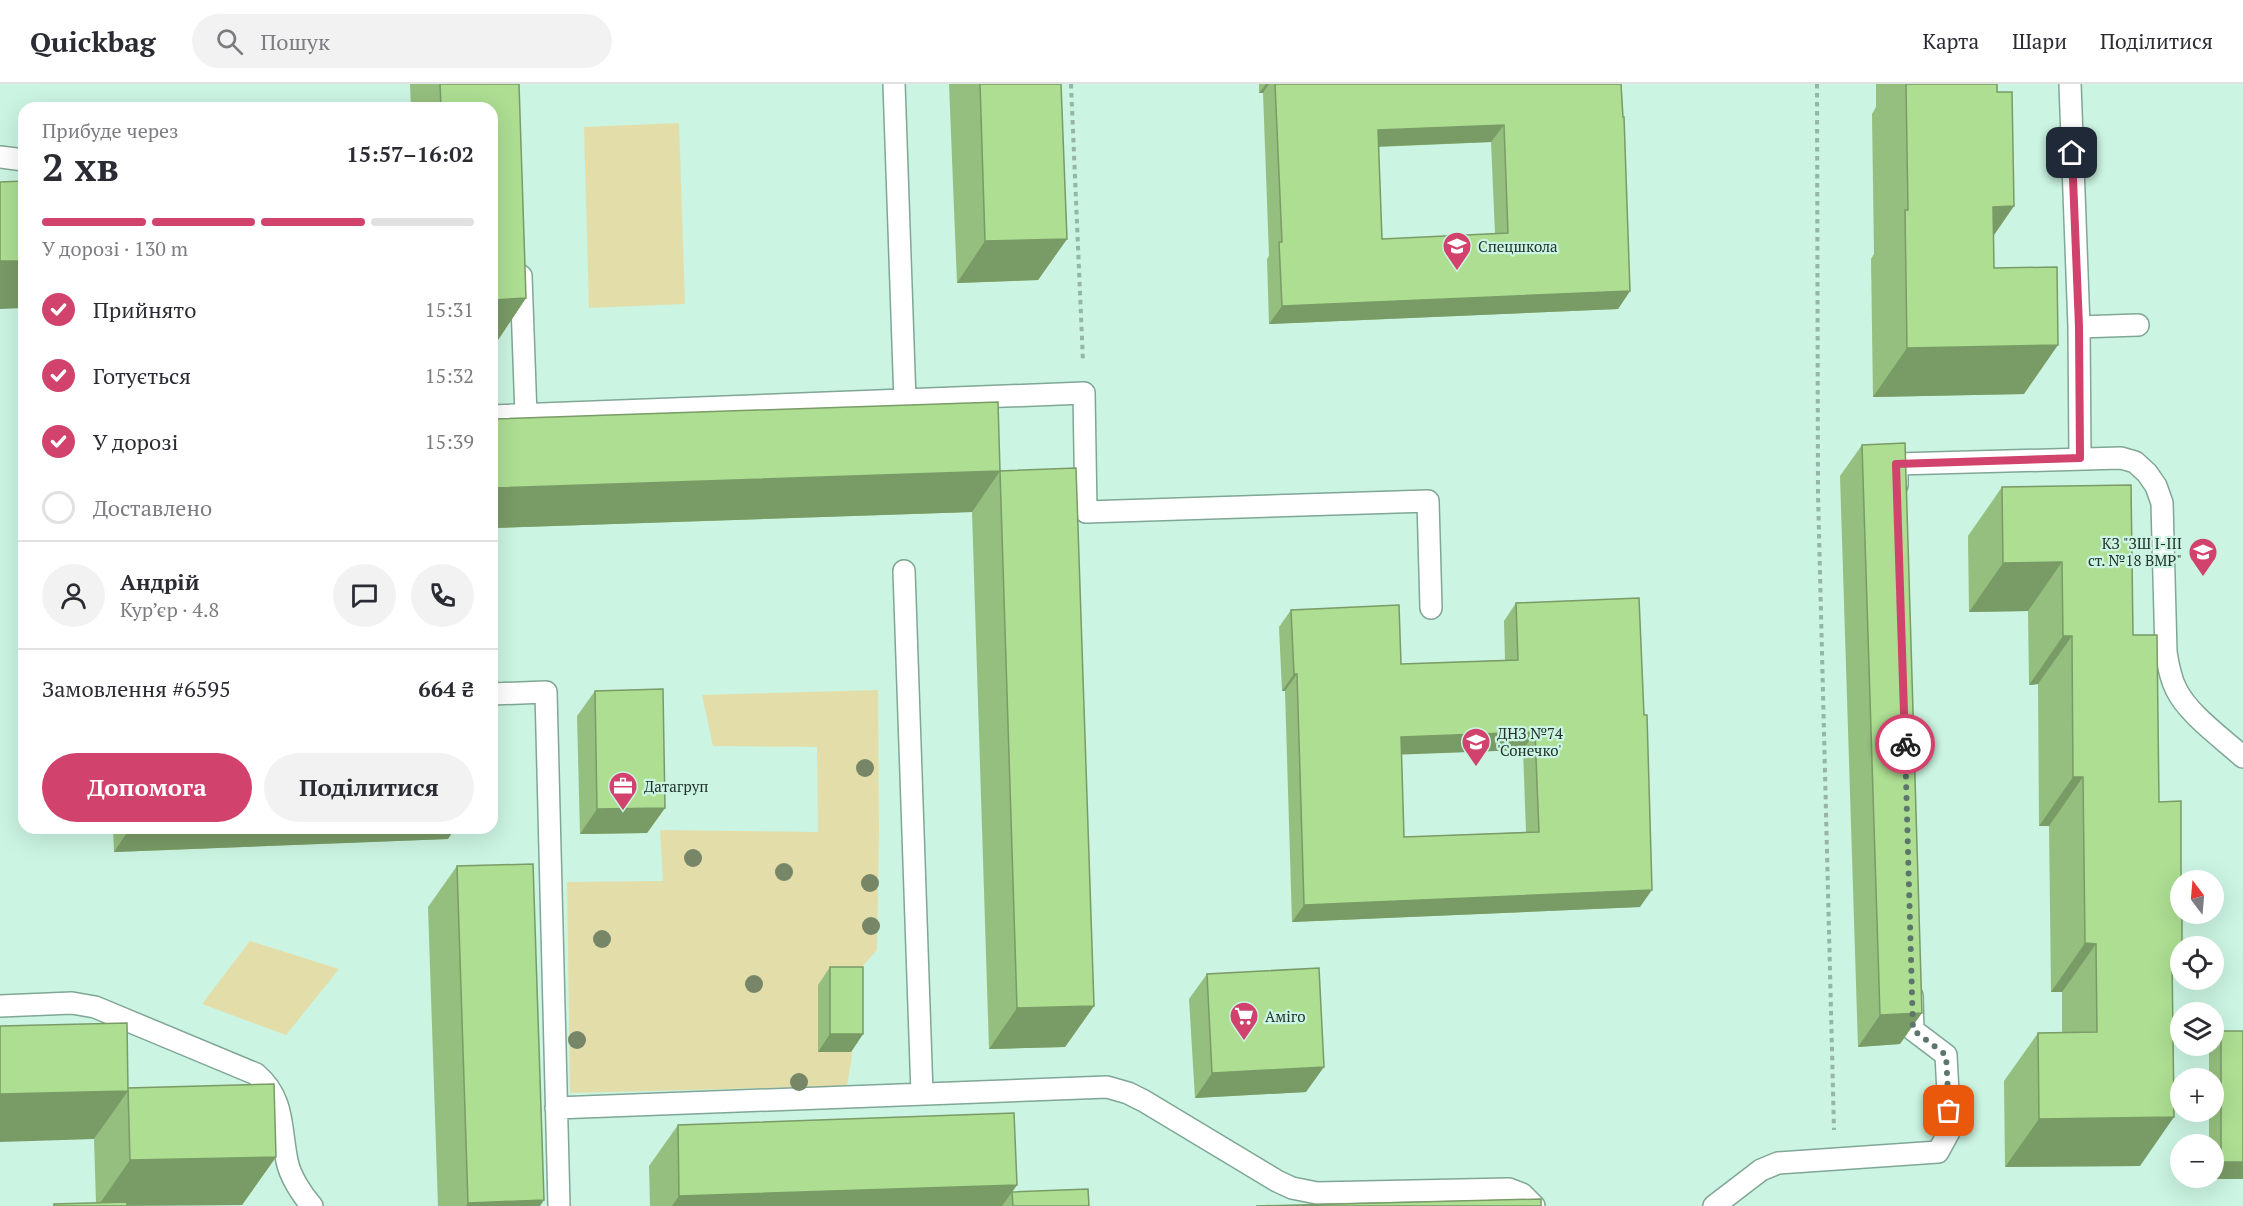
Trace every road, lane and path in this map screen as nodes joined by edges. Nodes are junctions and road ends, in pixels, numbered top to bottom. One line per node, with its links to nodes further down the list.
1 (894, 84): 11 (lane)
2 (1071, 84): 10 (path)
3 (1817, 84): 24 (path)
4 (2070, 84): 9 (lane)
5 (0, 157): 6 (lane)
6 (18, 159)
7 (520, 262): 13 (lane)
8 (2138, 325): 9 (lane)
9 (2079, 327): 14 (lane)
10 (1084, 393): 11 (lane); 17 (lane)
11 (905, 401): 13 (lane)
12 (498, 416): 13 (lane)
13 (526, 416)
14 (2080, 458): 15 (lane); 19 (lane)
15 (1898, 500)
16 (904, 571): 22 (lane)
17 (1431, 608)
18 (498, 694): 23 (lane)
19 (2243, 757)
20 (1912, 971): 24 (lane)
21 (0, 1006): 25 (lane)
22 (922, 1094): 23 (lane); 27 (lane)
23 (556, 1108): 26 (lane)
24 (1835, 1160): 28 (lane)
25 (312, 1206)
26 (559, 1206)
27 (1534, 1206)
28 (1714, 1206)

